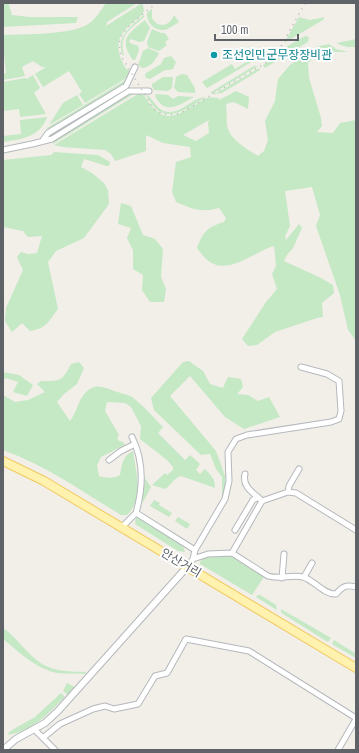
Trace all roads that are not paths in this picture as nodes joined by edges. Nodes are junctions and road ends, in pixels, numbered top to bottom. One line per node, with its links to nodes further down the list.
1 (135, 67): 2 (street)
2 (126, 86): 3 (street); 5 (street)
3 (129, 91): 4 (street); 5 (street)
4 (149, 91)
5 (43, 140): 6 (street)
6 (3, 150)
7 (301, 368): 20 (street)
8 (132, 438): 9 (street)
9 (135, 444): 10 (street); 16 (street)
10 (109, 460)
11 (3, 461): 17 (main road, 안산거리)
12 (299, 469): 14 (street)
13 (245, 474): 15 (street)
14 (288, 492): 15 (street); 19 (street)
15 (260, 499): 18 (street); 21 (street)
16 (136, 513): 17 (street); 20 (street)
17 (122, 528): 25 (main road, 안산거리)
18 (235, 530)
19 (356, 530)
20 (195, 550): 23 (street)
21 (232, 553): 23 (street); 27 (street)
22 (284, 554): 27 (street)
23 (193, 558): 25 (street)
24 (312, 563): 26 (street)
25 (186, 567): 29 (main road, 안산거리); 31 (street)
26 (304, 577): 27 (street); 28 (street)
27 (282, 578)
28 (356, 587)
29 (356, 668)
30 (356, 719): 32 (street); 35 (street)
31 (35, 730): 32 (street); 33 (street)
32 (44, 737): 34 (street)
33 (3, 750)
34 (55, 750)
35 (338, 750)

